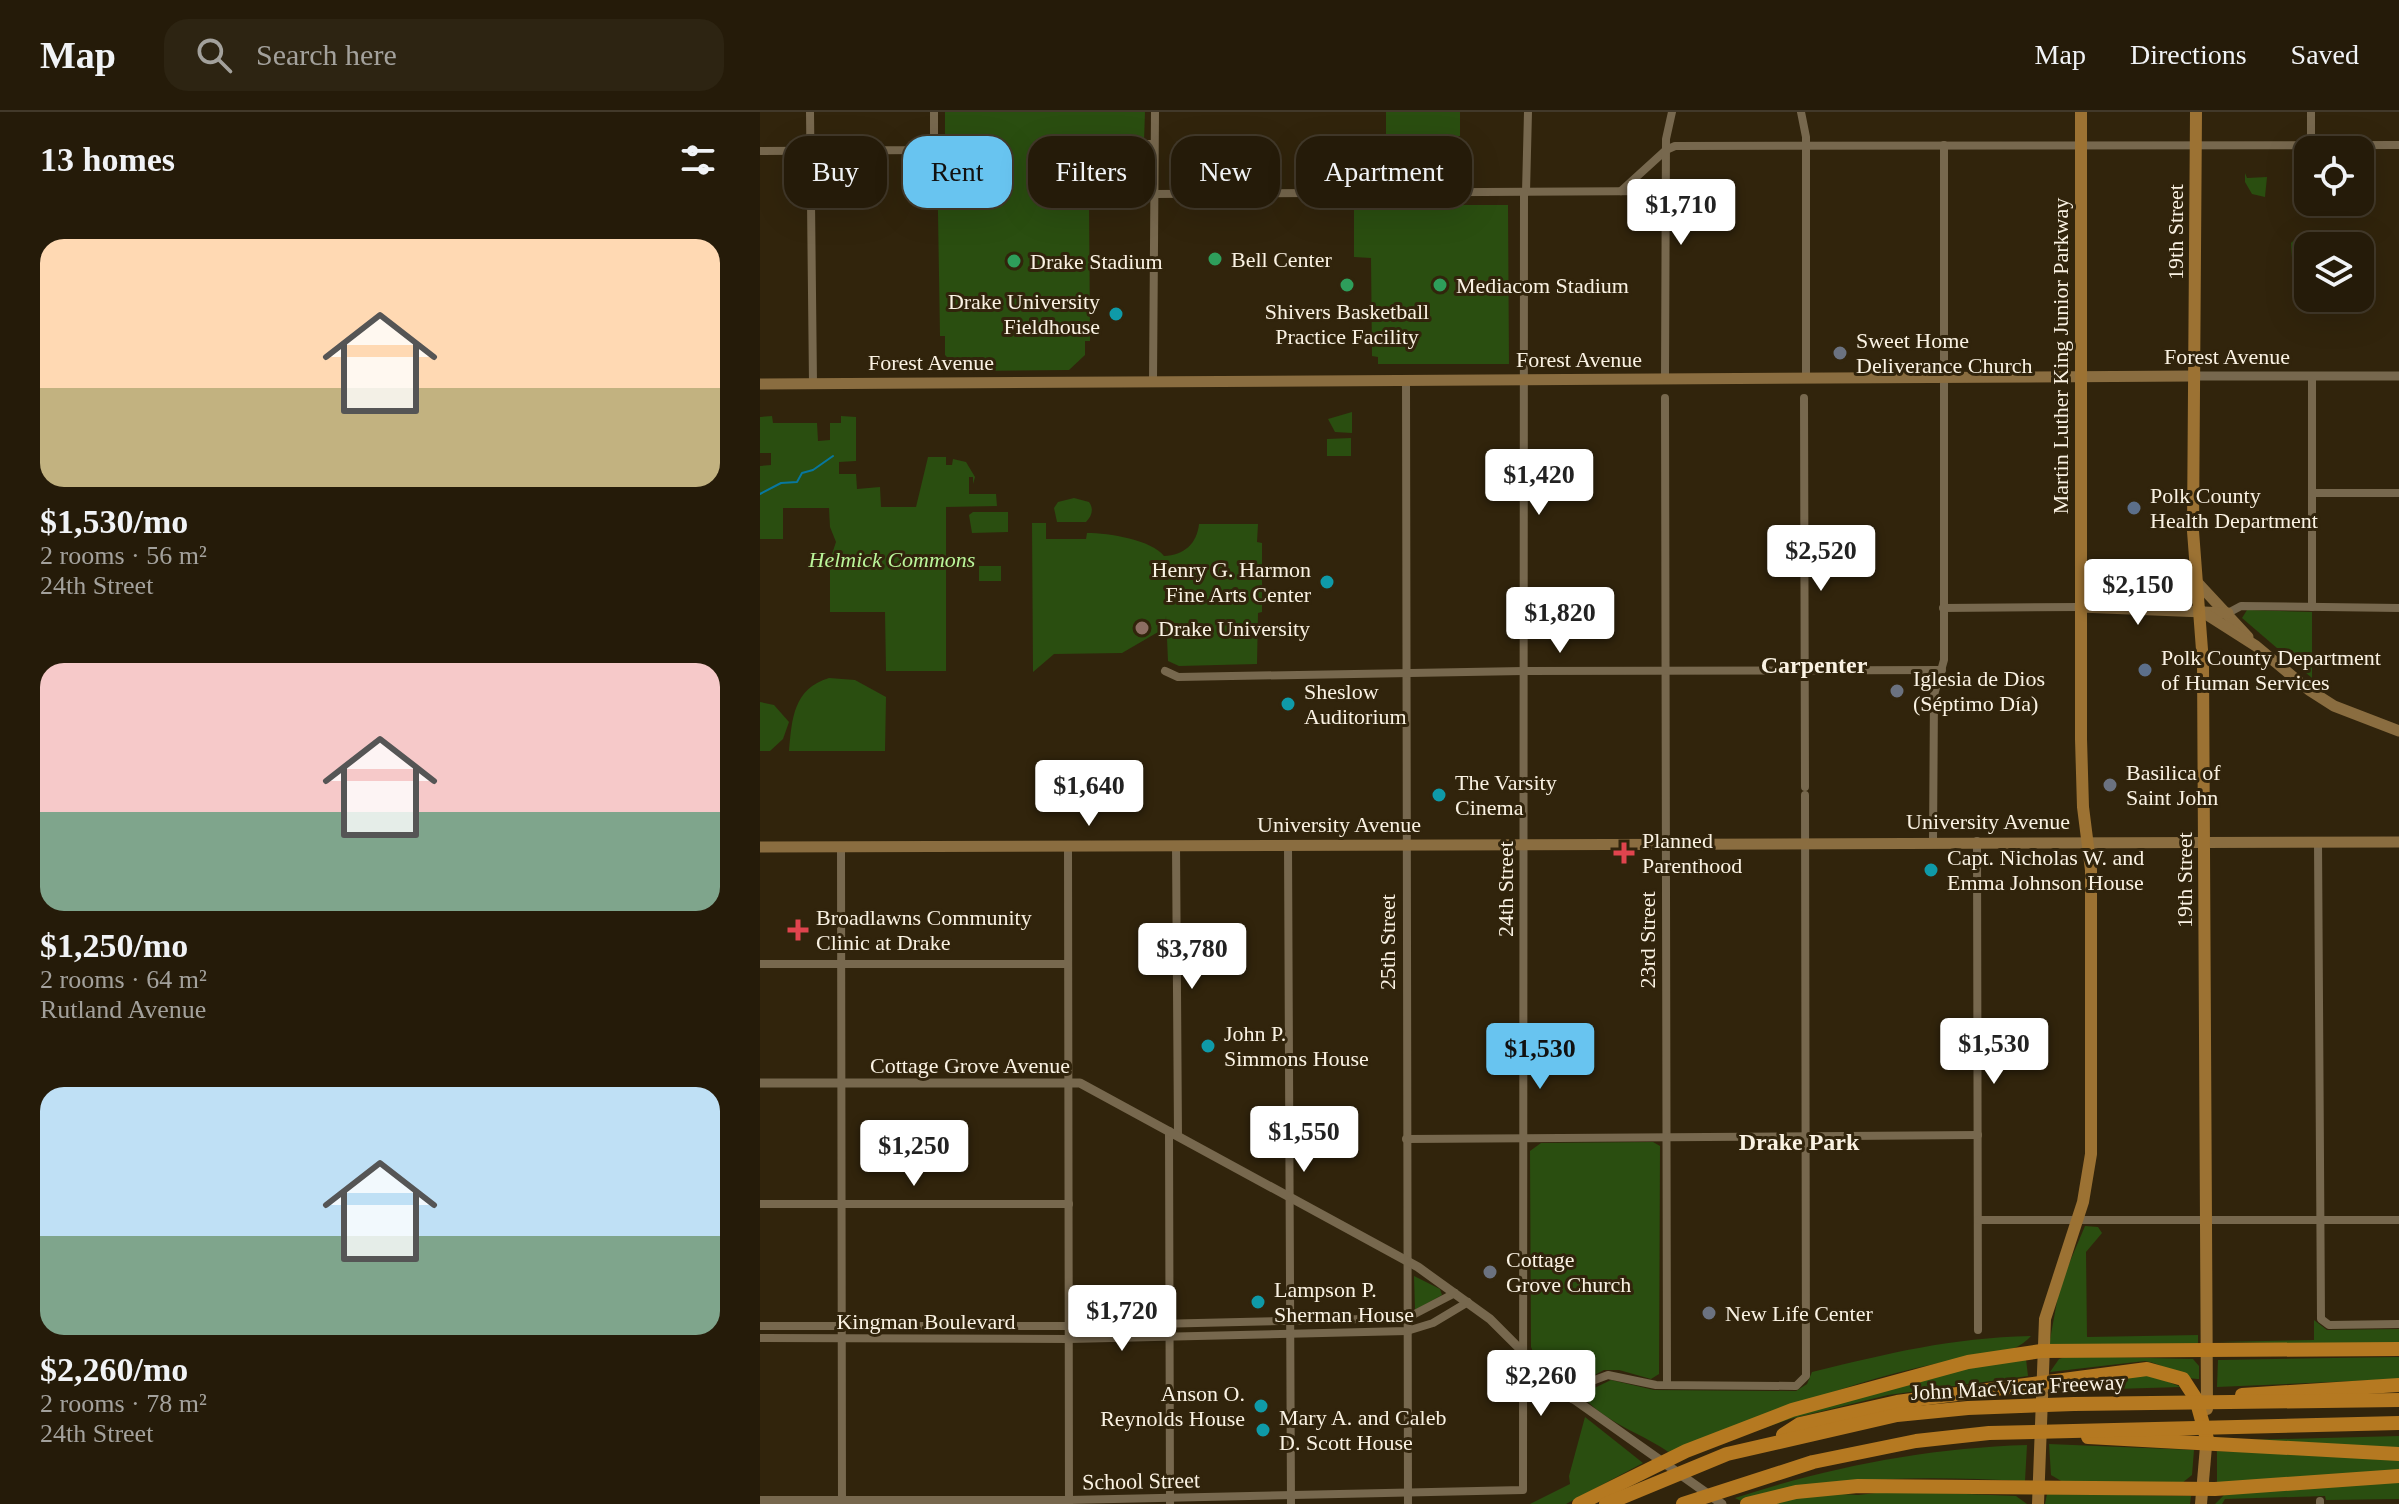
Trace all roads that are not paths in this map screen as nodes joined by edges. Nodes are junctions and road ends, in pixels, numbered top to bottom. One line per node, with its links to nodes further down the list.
1 (810, 112): 10 (street)
2 (934, 112): 20 (street)
3 (1155, 112): 11 (street)
4 (1528, 112): 26 (street, 24th Street)
5 (1672, 112): 21 (street)
6 (1801, 112): 13 (street)
7 (2081, 112): 15 (main road, Martin Luther King Junior Parkway)
8 (2196, 112): 16 (main road, 19th Street)
9 (2311, 112): 12 (street)
10 (811, 136)
11 (1154, 136)
12 (2311, 136)
13 (1806, 145): 14 (street); 21 (street); 36 (street)
14 (1944, 145): 15 (street); 30 (street)
15 (2081, 145): 16 (street); 31 (main road, Martin Luther King Junior Parkway)
16 (2196, 145): 17 (street); 32 (main road, 19th Street)
17 (2294, 145)
18 (2374, 145): 19 (street)
19 (2399, 145)
20 (887, 148)
21 (1666, 150): 24 (street); 25 (street)
22 (760, 151): 23 (street)
23 (784, 151)
24 (1621, 191): 25 (street); 26 (street)
25 (1665, 191): 35 (street)
26 (1525, 192): 27 (street); 37 (street, 24th Street)
27 (1155, 194)
28 (811, 208): 40 (street)
29 (1154, 208): 39 (street)
30 (1942, 376): 31 (main road, Forest Avenue); 36 (main road, Forest Avenue); 49 (street)
31 (2080, 376): 32 (main road, Forest Avenue); 47 (main road, Martin Luther King Junior Parkway)
32 (2195, 376): 33 (street, Forest Avenue); 46 (main road, 19th Street)
33 (2312, 376): 34 (street, Forest Avenue); 44 (street)
34 (2399, 376)
35 (1665, 378): 36 (main road, Forest Avenue); 37 (main road, Forest Avenue)
36 (1806, 378)
37 (1523, 379): 38 (main road, Forest Avenue); 57 (street, 24th Street)
38 (1406, 380): 39 (main road, Forest Avenue); 59 (street, 25th Street)
39 (1153, 381): 40 (main road, Forest Avenue)
40 (813, 383): 41 (main road, Forest Avenue)
41 (760, 384)
42 (1665, 398): 58 (street, 23rd Street)
43 (1804, 398): 54 (street)
44 (2312, 493): 45 (street); 48 (street)
45 (2399, 493)
46 (2196, 581): 51 (main road, 19th Street); 52 (main road)
47 (2080, 607): 49 (street); 51 (main road); 66 (main road, Martin Luther King Junior Parkway)
48 (2312, 607): 50 (street); 52 (street)
49 (1943, 608): 55 (street)
50 (2399, 608)
51 (2198, 609): 52 (main road); 53 (main road); 64 (main road, 19th Street)
52 (2228, 613): 53 (main road)
53 (2256, 646): 60 (main road)
54 (1805, 670): 55 (street); 58 (street); 61 (street)
55 (1942, 670): 62 (street)
56 (1165, 671): 59 (street)
57 (1523, 671): 58 (street); 59 (street); 70 (street, 24th Street)
58 (1665, 671): 65 (street, 23rd Street)
59 (1406, 673): 69 (street, 25th Street)
60 (2399, 731)
61 (1805, 841): 62 (main road, University Avenue); 65 (main road, University Avenue); 85 (street)
62 (1933, 841): 63 (main road, University Avenue)
63 (1977, 841): 66 (main road, University Avenue); 83 (street)
64 (2204, 841): 66 (main road, University Avenue); 67 (main road, University Avenue); 94 (main road, 19th Street)
65 (1665, 842): 70 (main road, University Avenue); 84 (street, 23rd Street)
66 (2088, 842): 93 (main road, Martin Luther King Junior Parkway)
67 (2318, 842): 68 (main road, University Avenue); 95 (street)
68 (2399, 842)
69 (1405, 843): 70 (main road, University Avenue); 71 (main road, University Avenue); 87 (street, 25th Street)
70 (1523, 843): 86 (street, 24th Street)
71 (1288, 844): 72 (main road, University Avenue); 88 (street)
72 (1176, 845): 73 (main road, University Avenue); 82 (street)
73 (1068, 846): 75 (main road, University Avenue); 78 (street)
74 (760, 847): 75 (main road, University Avenue)
75 (841, 847): 77 (street)
76 (760, 964): 77 (street)
77 (840, 964): 78 (street); 80 (street)
78 (1068, 964): 81 (street)
79 (760, 1083): 80 (street, Cottage Grove Avenue)
80 (840, 1083): 81 (street, Cottage Grove Avenue); 90 (street)
81 (1068, 1083): 82 (street, Cottage Grove Avenue); 91 (street)
82 (1173, 1134): 88 (street, Cottage Grove Avenue); 102 (street)
83 (1978, 1135): 85 (street); 92 (street)
84 (1666, 1137): 85 (street); 86 (street); 118 (street, 23rd Street)
85 (1806, 1137): 118 (street)
86 (1524, 1138): 87 (street); 116 (street, 24th Street)
87 (1406, 1139): 97 (street, 25th Street)
88 (1289, 1196): 97 (street, Cottage Grove Avenue); 101 (street)
89 (760, 1204): 90 (street)
90 (840, 1204): 91 (street); 105 (street)
91 (1069, 1204): 106 (street)
92 (1978, 1220): 93 (street); 107 (street)
93 (2077, 1220): 94 (street); 117 (main road, Martin Luther King Junior Parkway)
94 (2206, 1220): 95 (street); 115 (main road, 19th Street)
95 (2320, 1220): 96 (street); 103 (street)
96 (2399, 1220)
97 (1407, 1260): 98 (street, Cottage Grove Avenue); 100 (street, 25th Street)
98 (1455, 1293): 99 (street, Cottage Grove Avenue); 100 (street, Kingman Boulevard)
99 (1468, 1302): 108 (street, Kingman Boulevard); 116 (street, Cottage Grove Avenue)
100 (1407, 1318): 101 (street, Kingman Boulevard); 108 (street, 25th Street)
101 (1289, 1321): 102 (street, Kingman Boulevard); 109 (street)
102 (1169, 1323): 106 (street, Kingman Boulevard); 110 (street)
103 (2399, 1324)
104 (760, 1326): 105 (street, Kingman Boulevard)
105 (841, 1326): 106 (street, Kingman Boulevard); 112 (street)
106 (1069, 1326): 113 (street)
107 (1978, 1330)
108 (1407, 1331): 109 (street, Kingman Boulevard); 131 (street, 25th Street)
109 (1290, 1334): 110 (street, Kingman Boulevard); 134 (street)
110 (1169, 1336): 113 (street, Kingman Boulevard); 135 (street)
111 (760, 1338): 112 (street, Kingman Boulevard)
112 (841, 1338): 113 (street, Kingman Boulevard); 136 (street)
113 (1069, 1339): 137 (street)
114 (2399, 1349): 115 (highway)
115 (2207, 1352): 117 (highway); 125 (main road, 19th Street)
116 (1525, 1354): 120 (street, Cottage Grove Avenue); 130 (street, 24th Street)
117 (2041, 1359): 129 (main road, Martin Luther King Junior Parkway); 139 (highway)
118 (1667, 1385): 120 (street)
119 (2399, 1385): 122 (highway)
120 (1572, 1399): 142 (street, Cottage Grove Avenue)
121 (2399, 1400): 122 (highway, John MacVicar Freeway)
122 (2074, 1404): 126 (highway, John MacVicar Freeway)
123 (2399, 1423): 124 (highway, John MacVicar Freeway)
124 (2053, 1432): 127 (highway); 141 (highway, John MacVicar Freeway)
125 (2207, 1439): 126 (highway); 132 (main road, 19th Street)
126 (1773, 1442): 140 (highway, John MacVicar Freeway)
127 (2399, 1454)
128 (2399, 1476): 132 (highway)
129 (2038, 1488): 132 (highway); 143 (highway); 144 (main road, Martin Luther King Junior Parkway)
130 (1523, 1490): 131 (street, School Street)
131 (1408, 1493): 134 (street, School Street); 138 (street, 25th Street)
132 (2202, 1497)
133 (760, 1500): 136 (street, School Street)
134 (1291, 1500): 135 (street, School Street)
135 (1170, 1501): 137 (street, School Street)
136 (842, 1502): 137 (street, School Street)
137 (1069, 1502)
138 (1408, 1504)
139 (1579, 1504)
140 (1606, 1504)
141 (1683, 1504)
142 (1722, 1504)
143 (1747, 1504)
144 (2038, 1504)

